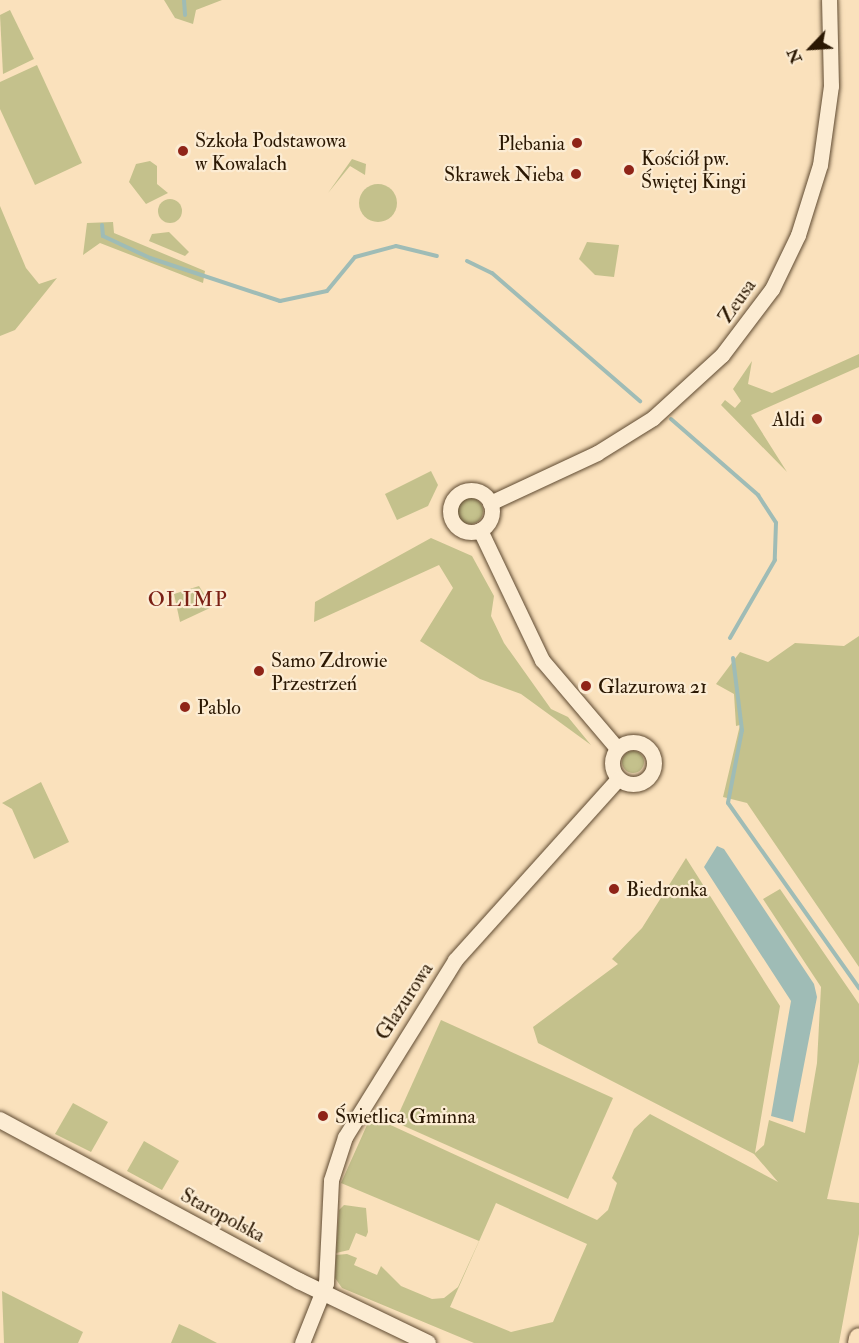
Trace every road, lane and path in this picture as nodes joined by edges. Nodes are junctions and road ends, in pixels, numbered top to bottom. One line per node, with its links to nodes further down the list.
1 (829, 0): 2 (street, Zeusa)
2 (490, 502): 3 (street); 3 (street)
3 (480, 530): 4 (street)
4 (617, 748): 5 (street); 5 (street)
5 (618, 779): 7 (street, Glazurowa)
6 (0, 1120): 7 (main road, Staropolska)
7 (324, 1294): 9 (street); 10 (main road, Staropolska)
8 (859, 1338): 11 (highway)
9 (302, 1343)
10 (428, 1343)
11 (858, 1343)

